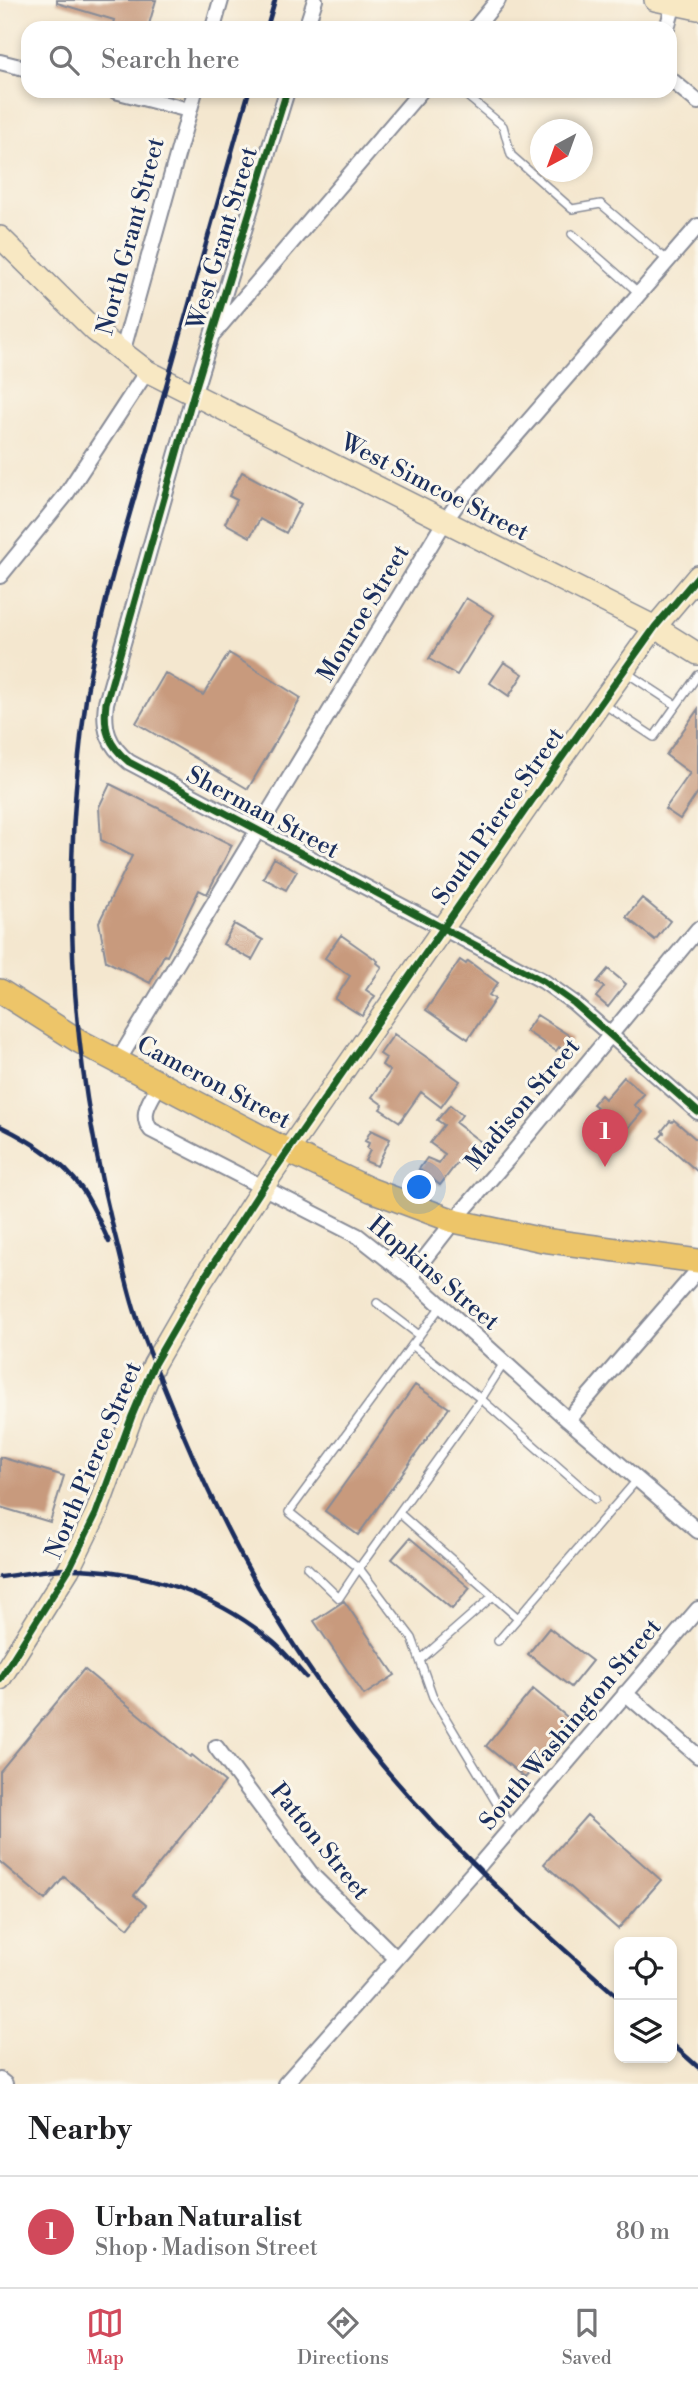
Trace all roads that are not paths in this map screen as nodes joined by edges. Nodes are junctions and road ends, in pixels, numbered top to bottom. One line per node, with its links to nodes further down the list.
1 (221, 0): 6 (street)
2 (315, 0): 7 (street)
3 (498, 0): 8 (street)
4 (664, 2): 5 (street); 9 (street)
5 (698, 9)
6 (215, 21)
7 (308, 21)
8 (481, 21)
9 (666, 21)
10 (0, 62): 11 (street)
11 (21, 67)
12 (677, 85): 18 (street)
13 (142, 98): 19 (street)
14 (193, 98): 19 (street, North Grant Street)
15 (285, 98): 25 (street, West Grant Street)
16 (415, 98): 25 (street)
17 (469, 98): 23 (lane)
18 (698, 102)
19 (189, 110): 26 (street, North Grant Street)
20 (697, 231): 23 (street, Monroe Street)
21 (572, 234): 24 (lane)
22 (0, 237): 26 (street, West Simcoe Street)
23 (668, 261): 24 (street, Monroe Street)
24 (639, 294): 29 (street, Monroe Street)
25 (211, 336): 28 (street, West Grant Street)
26 (121, 354): 27 (street, West Simcoe Street)
27 (147, 371): 28 (street, West Simcoe Street); 30 (street)
28 (193, 396): 29 (street, West Simcoe Street); 38 (street, Sherman Street)
29 (444, 521): 32 (street, West Simcoe Street); 38 (street, Monroe Street)
30 (0, 576)
31 (698, 576): 32 (street, South Pierce Street)
32 (655, 627): 33 (street, West Simcoe Street); 34 (street, South Pierce Street)
33 (698, 654)
34 (624, 670): 36 (street, South Pierce Street); 37 (lane)
35 (698, 675): 37 (lane)
36 (601, 703): 37 (lane); 39 (street, South Pierce Street)
37 (676, 705)
38 (257, 831): 39 (street, Sherman Street); 43 (street, Monroe Street)
39 (442, 929): 42 (street, Sherman Street); 46 (street, South Pierce Street)
40 (698, 929): 42 (street, Madison Street)
41 (0, 992): 43 (main road, Cameron Street)
42 (610, 1033): 45 (street, Sherman Street); 48 (street, Madison Street)
43 (118, 1060): 44 (main road, Cameron Street)
44 (160, 1083): 46 (main road, Cameron Street); 47 (street, Hopkins Street)
45 (698, 1112)
46 (288, 1151): 47 (street, North Pierce Street); 48 (main road, Cameron Street)
47 (263, 1187): 51 (street, Hopkins Street); 70 (street, North Pierce Street)
48 (454, 1221): 49 (main road, Cameron Street); 51 (street, Madison Street)
49 (698, 1261)
50 (698, 1270): 58 (street)
51 (410, 1277): 53 (street, Hopkins Street)
52 (377, 1303): 54 (lane)
53 (441, 1306): 54 (lane); 56 (street, Hopkins Street)
54 (419, 1335): 55 (lane)
55 (412, 1345): 57 (lane); 64 (lane)
56 (505, 1363): 57 (lane); 58 (street, Hopkins Street)
57 (481, 1399): 60 (lane); 61 (lane)
58 (568, 1420): 59 (street, Hopkins Street)
59 (638, 1479): 62 (street, Hopkins Street); 67 (lane)
60 (596, 1499)
61 (399, 1513): 64 (lane); 65 (lane)
62 (698, 1531)
63 (307, 1567): 64 (lane)
64 (359, 1568): 69 (lane)
65 (493, 1596): 67 (lane); 69 (lane)
66 (698, 1609): 71 (street, South Washington Street)
67 (518, 1618): 68 (lane)
68 (498, 1641)
69 (420, 1660): 74 (lane)
70 (0, 1679)
71 (625, 1693): 73 (street); 74 (street, South Washington Street)
72 (216, 1747): 75 (street, Patton Street)
73 (698, 1756)
74 (511, 1828): 75 (street, South Washington Street)
75 (396, 1958): 78 (street, South Washington Street)
76 (0, 2080): 77 (street)
77 (5, 2084)
78 (285, 2084)

